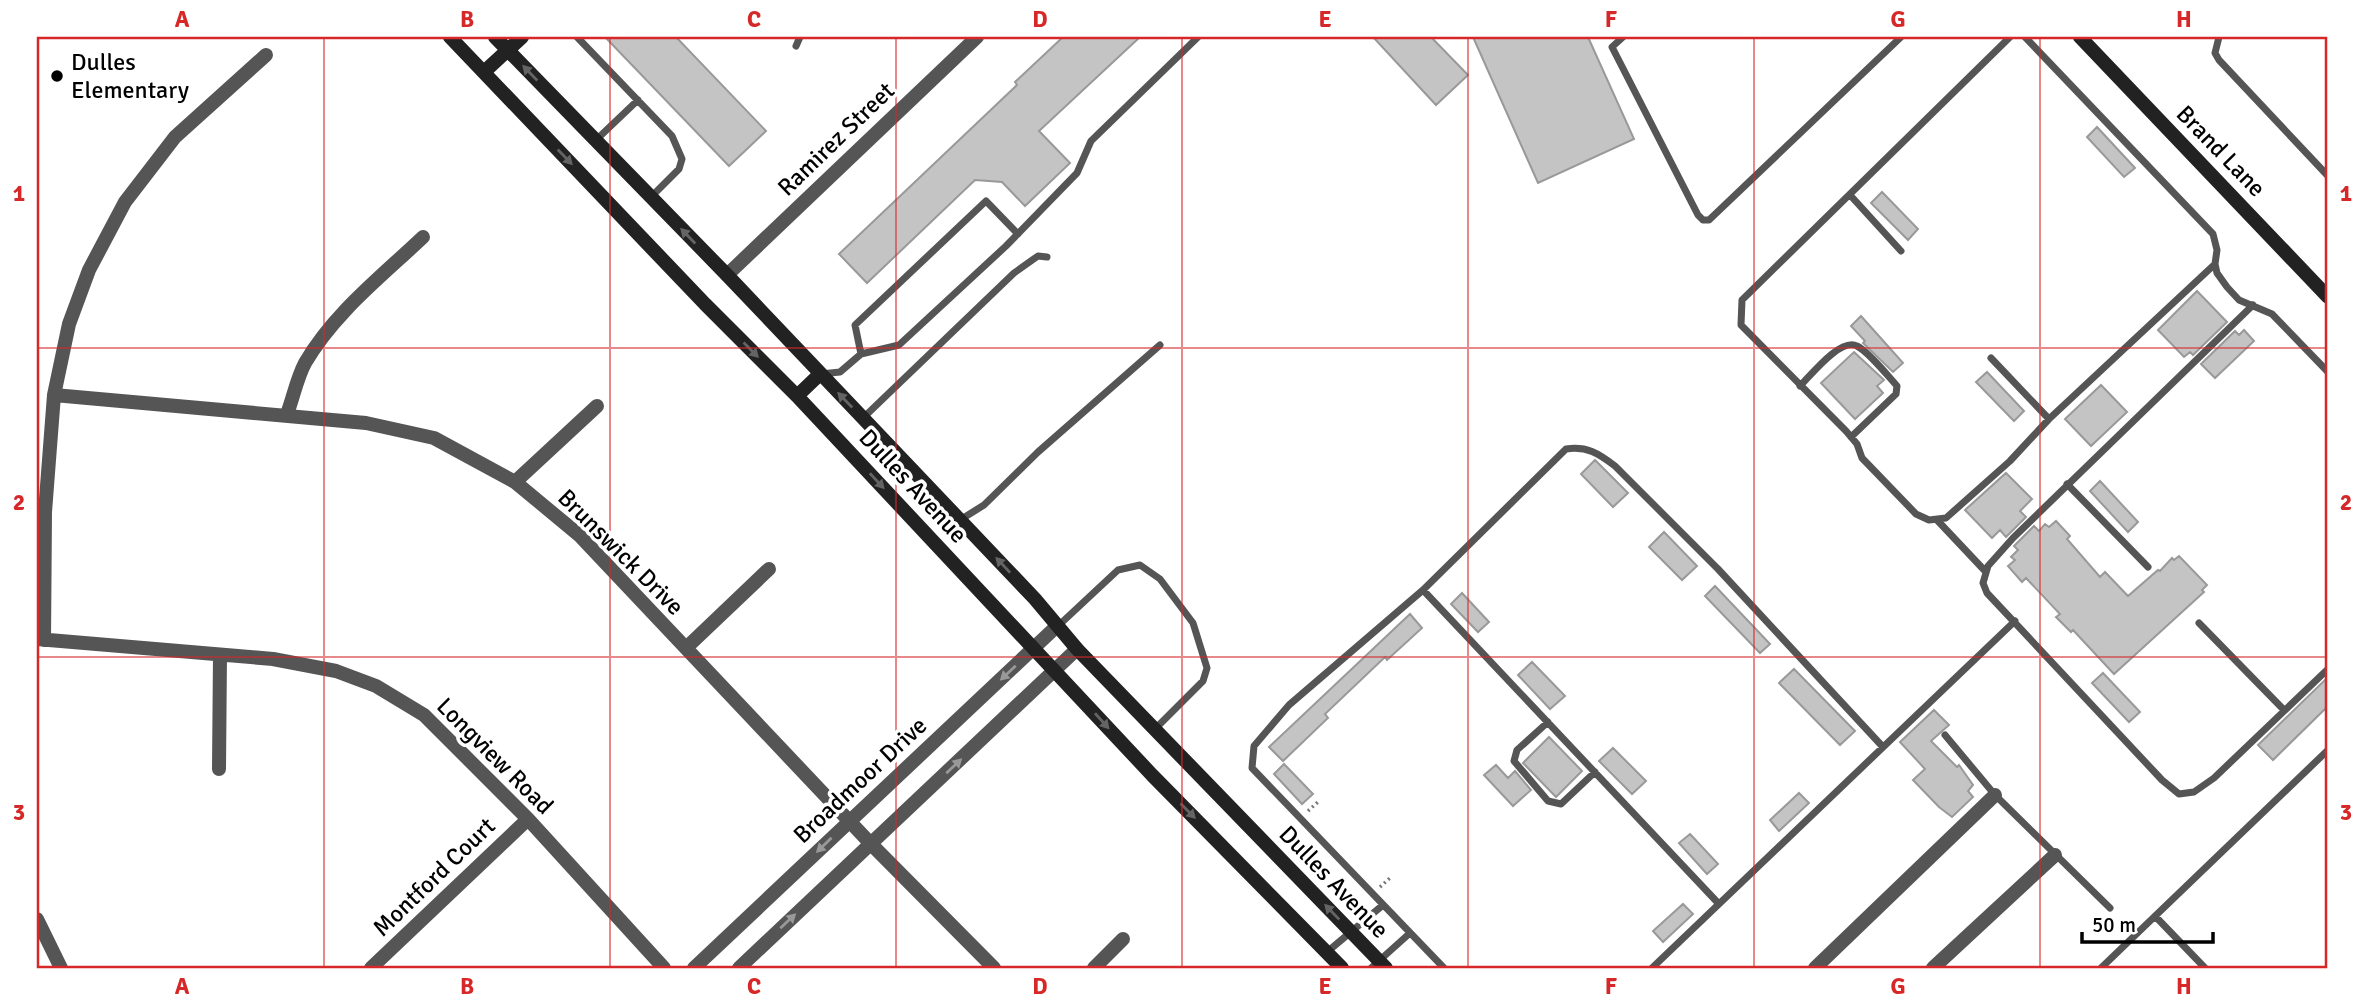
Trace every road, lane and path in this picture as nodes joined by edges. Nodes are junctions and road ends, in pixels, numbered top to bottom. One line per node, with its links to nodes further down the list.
1 (450, 37): 19 (main road, Dulles Avenue)
2 (495, 37): 17 (main road, Dulles Avenue)
3 (522, 37): 17 (main road)
4 (577, 37): 20 (lane)
5 (800, 37): 15 (lane)
6 (977, 37): 30 (street, Ramirez Street)
7 (1198, 37): 25 (lane)
8 (1608, 37): 16 (lane)
9 (1623, 37): 16 (lane)
10 (1901, 37): 16 (lane)
11 (2010, 37): 23 (lane)
12 (2025, 37): 29 (lane)
13 (2080, 37): 31 (main road, Brand Lane)
14 (2219, 37): 22 (lane)
15 (796, 46)
16 (1612, 47)
17 (507, 50): 19 (main road); 21 (main road, Dulles Avenue, one-way to 17)
18 (266, 55): 39 (street)
19 (484, 72): 40 (main road, Dulles Avenue, one-way to 40)
20 (638, 100): 21 (lane); 24 (lane)
21 (596, 141): 24 (main road, Dulles Avenue)
22 (2328, 176)
23 (1850, 195): 27 (lane); 38 (lane)
24 (651, 197): 30 (main road, Dulles Avenue, one-way to 24)
25 (1018, 234): 34 (lane); 34 (lane)
26 (423, 237): 42 (street)
27 (1901, 251)
28 (1047, 257): 43 (lane)
29 (2215, 264): 32 (lane); 44 (lane)
30 (727, 275): 37 (main road, Dulles Avenue)
31 (2328, 297)
32 (2253, 305): 36 (lane); 47 (lane)
33 (1160, 345): 48 (lane)
34 (861, 354): 37 (lane)
35 (1991, 358): 44 (lane)
36 (2328, 372)
37 (820, 374): 40 (main road); 43 (main road, Dulles Avenue, one-way to 37)
38 (1800, 386): 45 (lane); 45 (lane)
39 (54, 395): 42 (street, Brunswick Drive); 57 (street)
40 (797, 396): 59 (main road, Dulles Avenue, one-way to 59)
41 (597, 406): 46 (street)
42 (287, 414): 46 (street, Brunswick Drive)
43 (863, 418): 48 (main road, Dulles Avenue)
44 (2049, 419): 49 (lane)
45 (1851, 437): 49 (lane)
46 (515, 482): 58 (street, Brunswick Drive)
47 (2067, 484): 50 (lane); 52 (lane)
48 (960, 520): 56 (main road, Dulles Avenue, one-way to 48)
49 (1937, 520): 52 (lane)
50 (2148, 567)
51 (769, 569): 58 (street)
52 (1986, 572): 54 (lane)
53 (1423, 590): 65 (lane); 68 (lane); 78 (lane)
54 (2015, 621): 64 (lane); 68 (lane)
55 (2200, 623): 64 (lane)
56 (1057, 626): 59 (street, Broadmoor Drive); 60 (main road, Dulles Avenue); 66 (lane)
57 (40, 640): 61 (street, Longview Road)
58 (685, 648): 74 (street, Brunswick Drive)
59 (1034, 648): 63 (main road, Dulles Avenue); 74 (street, Broadmoor Drive, one-way to 74)
60 (1077, 649): 63 (street); 66 (main road, Dulles Avenue)
61 (220, 655): 70 (street); 73 (street, Longview Road)
62 (2328, 669): 64 (lane)
63 (1056, 670): 75 (street, one-way to 63); 85 (main road, Dulles Avenue, one-way to 85)
64 (2284, 710)
65 (1548, 722): 71 (lane); 71 (lane)
66 (1155, 729): 82 (main road, Dulles Avenue, one-way to 66)
67 (1945, 735): 72 (lane)
68 (1883, 747): 77 (lane)
69 (2328, 750): 80 (lane)
70 (219, 769)
71 (1595, 772): 77 (lane)
72 (1995, 795): 76 (lane); 97 (street)
73 (528, 819): 88 (street, Montford Court); 89 (street, Longview Road)
74 (849, 821): 75 (street, Brunswick Drive); 90 (street, Broadmoor Drive, one-way to 90)
75 (870, 844): 91 (street, one-way to 75); 92 (street, Brunswick Drive)
76 (2055, 855): 79 (lane); 98 (street)
77 (1719, 904): 96 (lane)
78 (1383, 905): 82 (lane); 83 (lane)
79 (2110, 908)
80 (2155, 916): 99 (lane); 100 (lane)
81 (37, 919): 87 (street)
82 (1351, 932): 85 (lane); 86 (main road, Dulles Avenue)
83 (1410, 933): 86 (lane); 95 (lane)
84 (1123, 939): 93 (street)
85 (1327, 952): 94 (main road, Dulles Avenue)
86 (1379, 966)
87 (61, 968)
88 (371, 968)
89 (664, 968)
90 (694, 968)
91 (739, 968)
92 (994, 968)
93 (1094, 968)
94 (1342, 968)
95 (1444, 968)
96 (1652, 968)
97 (1815, 968)
98 (1933, 968)
99 (2101, 968)
100 (2206, 968)

